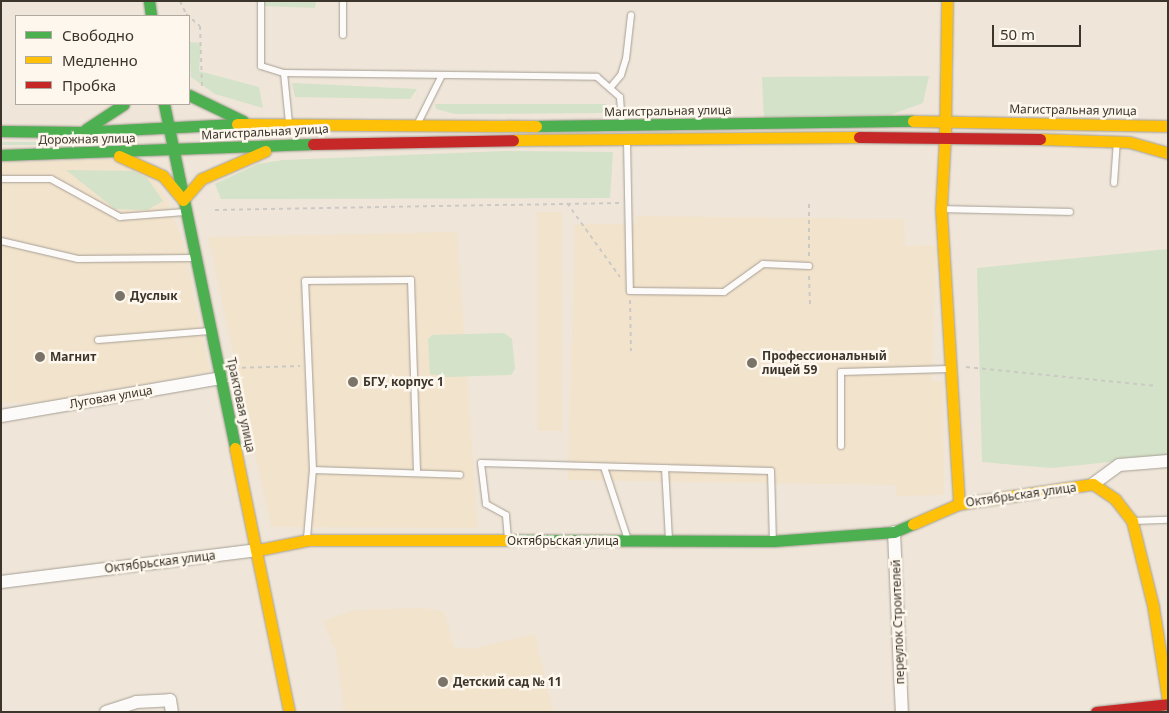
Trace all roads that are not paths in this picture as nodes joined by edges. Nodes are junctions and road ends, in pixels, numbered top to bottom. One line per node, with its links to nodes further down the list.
1 (149, 1): 5 (main road)
2 (261, 1): 8 (lane)
3 (343, 1): 7 (lane)
4 (947, 1): 14 (main road)
5 (151, 15)
6 (631, 15): 10 (lane)
7 (343, 34)
8 (284, 73): 9 (lane); 16 (lane)
9 (441, 77): 10 (lane); 20 (lane)
10 (610, 88): 17 (lane)
11 (190, 96): 15 (main road)
12 (122, 105): 22 (main road)
13 (164, 105): 19 (main road, Трактовая улица)
14 (946, 120): 17 (main road, Магистральная улица); 18 (main road, Магистральная улица); 23 (main road)
15 (248, 123): 16 (main road, Магистральная улица); 19 (main road, Магистральная улица)
16 (289, 125): 20 (main road, Магистральная улица)
17 (622, 126): 20 (main road, Магистральная улица)
18 (1168, 126)
19 (168, 127): 22 (main road, Дорожная улица); 27 (main road, Трактовая улица)
20 (416, 127)
21 (1, 131): 22 (main road, Дорожная улица)
22 (81, 132)
23 (944, 136): 24 (main road, Магистральная улица); 25 (main road, Магистральная улица); 34 (main road)
24 (627, 140): 26 (main road, Магистральная улица); 39 (lane)
25 (1117, 142): 29 (main road, Магистральная улица); 32 (lane)
26 (280, 145): 27 (main road, Магистральная улица); 33 (main road)
27 (173, 151): 28 (main road, Дорожная улица); 33 (main road, Трактовая улица)
28 (108, 153): 30 (main road, Дорожная улица); 33 (main road)
29 (1168, 154)
30 (1, 155)
31 (1, 179): 35 (lane)
32 (1114, 183)
33 (183, 200): 35 (main road, Трактовая улица)
34 (941, 209): 36 (lane); 42 (main road)
35 (186, 212): 38 (main road, Трактовая улица)
36 (1070, 212)
37 (1, 241): 38 (lane)
38 (195, 258): 40 (main road, Трактовая улица)
39 (809, 266)
40 (211, 331): 41 (lane); 43 (main road, Трактовая улица)
41 (98, 340)
42 (950, 369): 45 (lane); 53 (main road)
43 (220, 374): 44 (street, Луговая улица); 62 (main road, Трактовая улица)
44 (1, 416)
45 (841, 446)
46 (1168, 461): 52 (street)
47 (604, 466): 48 (lane); 58 (lane); 59 (lane)
48 (666, 468): 60 (lane); 61 (lane)
49 (313, 470): 50 (lane); 50 (lane); 57 (lane)
50 (417, 472): 51 (lane)
51 (460, 475)
52 (1094, 484): 53 (main road, Октябрьская улица); 55 (main road, Октябрьская улица)
53 (958, 504): 56 (main road, Октябрьская улица)
54 (1168, 520): 55 (lane)
55 (1132, 521): 64 (main road)
56 (894, 532): 61 (main road, Октябрьская улица); 68 (street, переулок Строителей)
57 (308, 540): 58 (main road, Октябрьская улица); 62 (main road, Октябрьская улица)
58 (508, 540): 59 (main road, Октябрьская улица)
59 (628, 541): 60 (main road, Октябрьская улица)
60 (669, 541): 61 (main road, Октябрьская улица)
61 (773, 541)
62 (258, 550): 63 (street, Октябрьская улица); 67 (main road, Трактовая улица)
63 (1, 582)
64 (1168, 703): 69 (main road)
65 (106, 712): 66 (street)
66 (172, 712)
67 (289, 712)
68 (902, 712)
69 (1096, 712)

